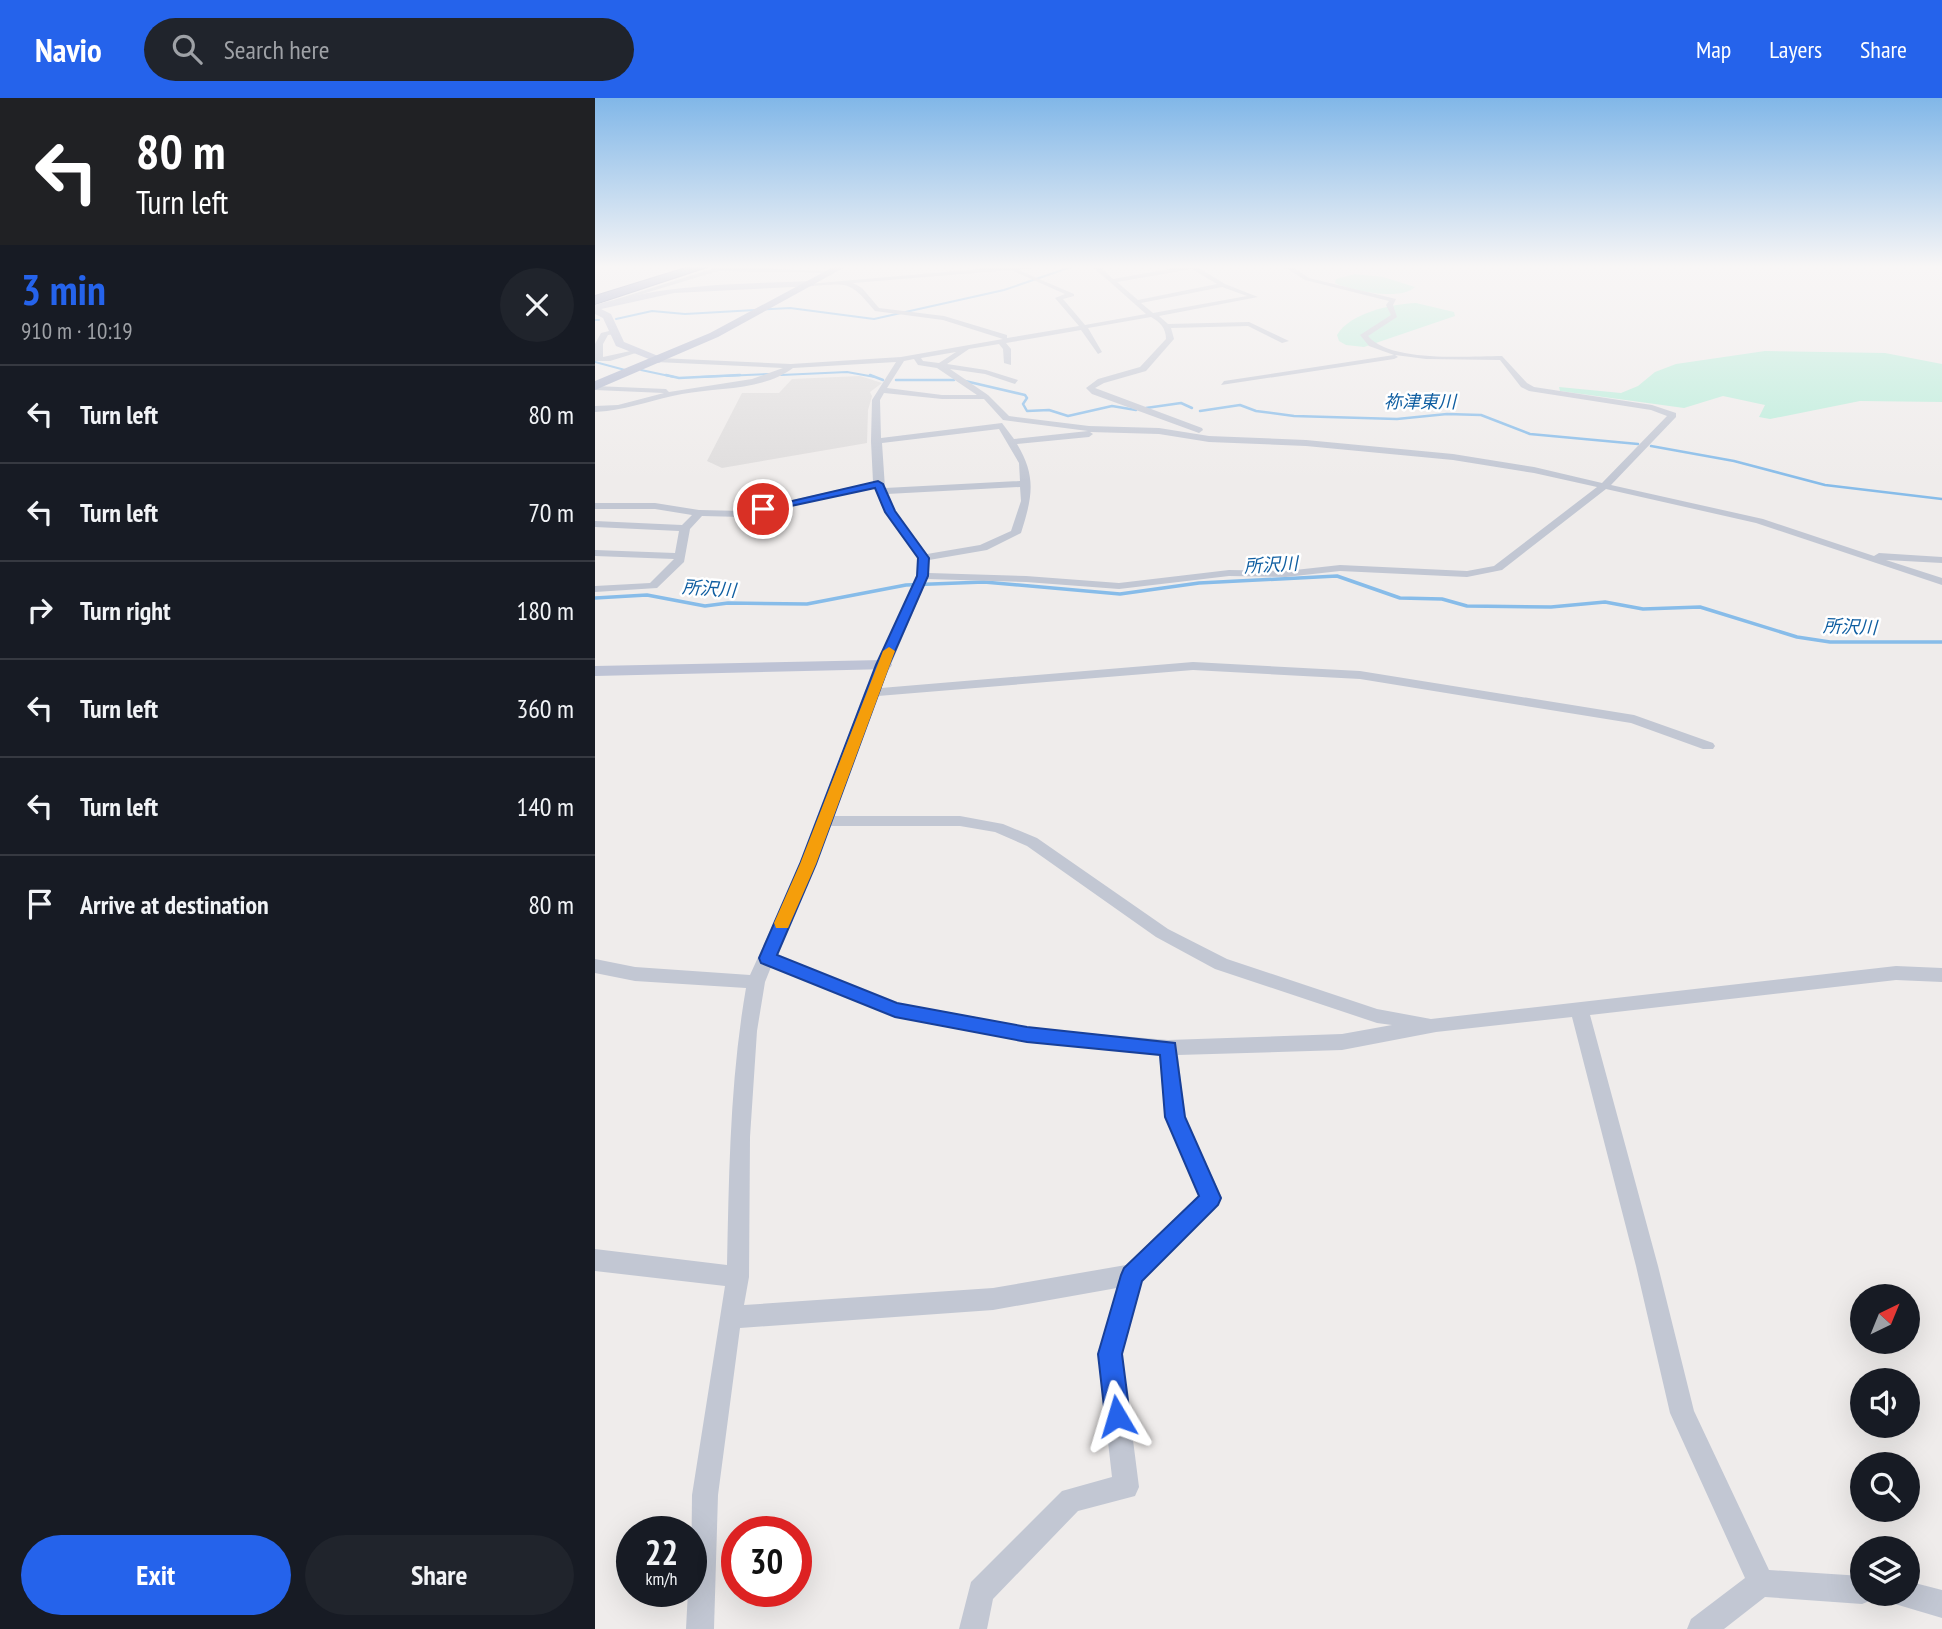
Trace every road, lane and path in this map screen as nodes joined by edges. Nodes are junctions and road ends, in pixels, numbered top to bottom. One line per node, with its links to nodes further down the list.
1 (603, 337): 18 (street)
2 (616, 337): 14 (street)
3 (706, 337): 21 (main road)
4 (1006, 337): 10 (street)
5 (1022, 337): 10 (street)
6 (1090, 337): 15 (street)
7 (1170, 337): 34 (street)
8 (1277, 337): 12 (street)
9 (1364, 337): 16 (street)
10 (1013, 339): 11 (street)
11 (1000, 341): 13 (street); 22 (street)
12 (1285, 341)
13 (969, 346): 17 (street); 24 (street)
14 (635, 352): 19 (street); 21 (street)
15 (1098, 352)
16 (1407, 355): 26 (street); 42 (street)
17 (915, 356): 20 (street); 24 (street)
18 (597, 359): 19 (street)
19 (610, 359): 21 (street)
20 (901, 359): 23 (street); 28 (street)
21 (655, 360): 23 (street); 27 (main road)
22 (1009, 363)
23 (791, 366): 29 (street)
24 (940, 366): 25 (street); 30 (street)
25 (1015, 382)
26 (1224, 383)
27 (595, 387): 29 (street)
28 (881, 390): 30 (street); 39 (street)
29 (681, 392): 31 (street)
30 (983, 397): 35 (street)
31 (627, 408): 32 (street); 33 (street)
32 (595, 409)
33 (604, 419)
34 (1169, 419): 37 (street); 38 (street)
35 (1004, 422): 36 (street); 39 (street); 40 (street)
36 (1115, 430): 37 (street); 40 (street)
37 (1159, 431): 38 (street)
38 (1229, 440): 42 (street)
39 (875, 441): 43 (street)
40 (1011, 442): 41 (street)
41 (1025, 484): 43 (street); 51 (street)
42 (1604, 486): 49 (street); 53 (street)
43 (880, 487): 45 (street); 51 (street)
44 (595, 506): 45 (street)
45 (699, 513): 47 (street)
46 (595, 524): 47 (street)
47 (685, 528): 50 (street)
48 (595, 553): 50 (street)
49 (1859, 554): 52 (street); 54 (street)
50 (680, 556): 55 (street)
51 (923, 558): 53 (street)
52 (1942, 560)
53 (923, 576): 56 (street)
54 (1942, 582)
55 (595, 589)
56 (883, 665): 57 (street); 58 (street)
57 (595, 671)
58 (871, 693): 59 (street); 60 (street)
59 (1707, 746)
60 (824, 821): 61 (street); 66 (street)
61 (767, 958): 64 (street); 67 (street)
62 (595, 966): 64 (street)
63 (1942, 975): 65 (street)
64 (756, 982): 70 (street)
65 (1579, 1008): 66 (street); 72 (street)
66 (1436, 1025): 67 (street)
67 (1168, 1048): 69 (street)
68 (595, 1259): 70 (street)
69 (1132, 1275): 71 (street); 77 (street)
70 (738, 1277): 71 (street)
71 (730, 1317): 76 (street)
72 (1761, 1583): 73 (street); 78 (street)
73 (1850, 1589)
74 (1920, 1598): 75 (street)
75 (1942, 1604)
76 (700, 1629)
77 (973, 1629)
78 (1702, 1629)

